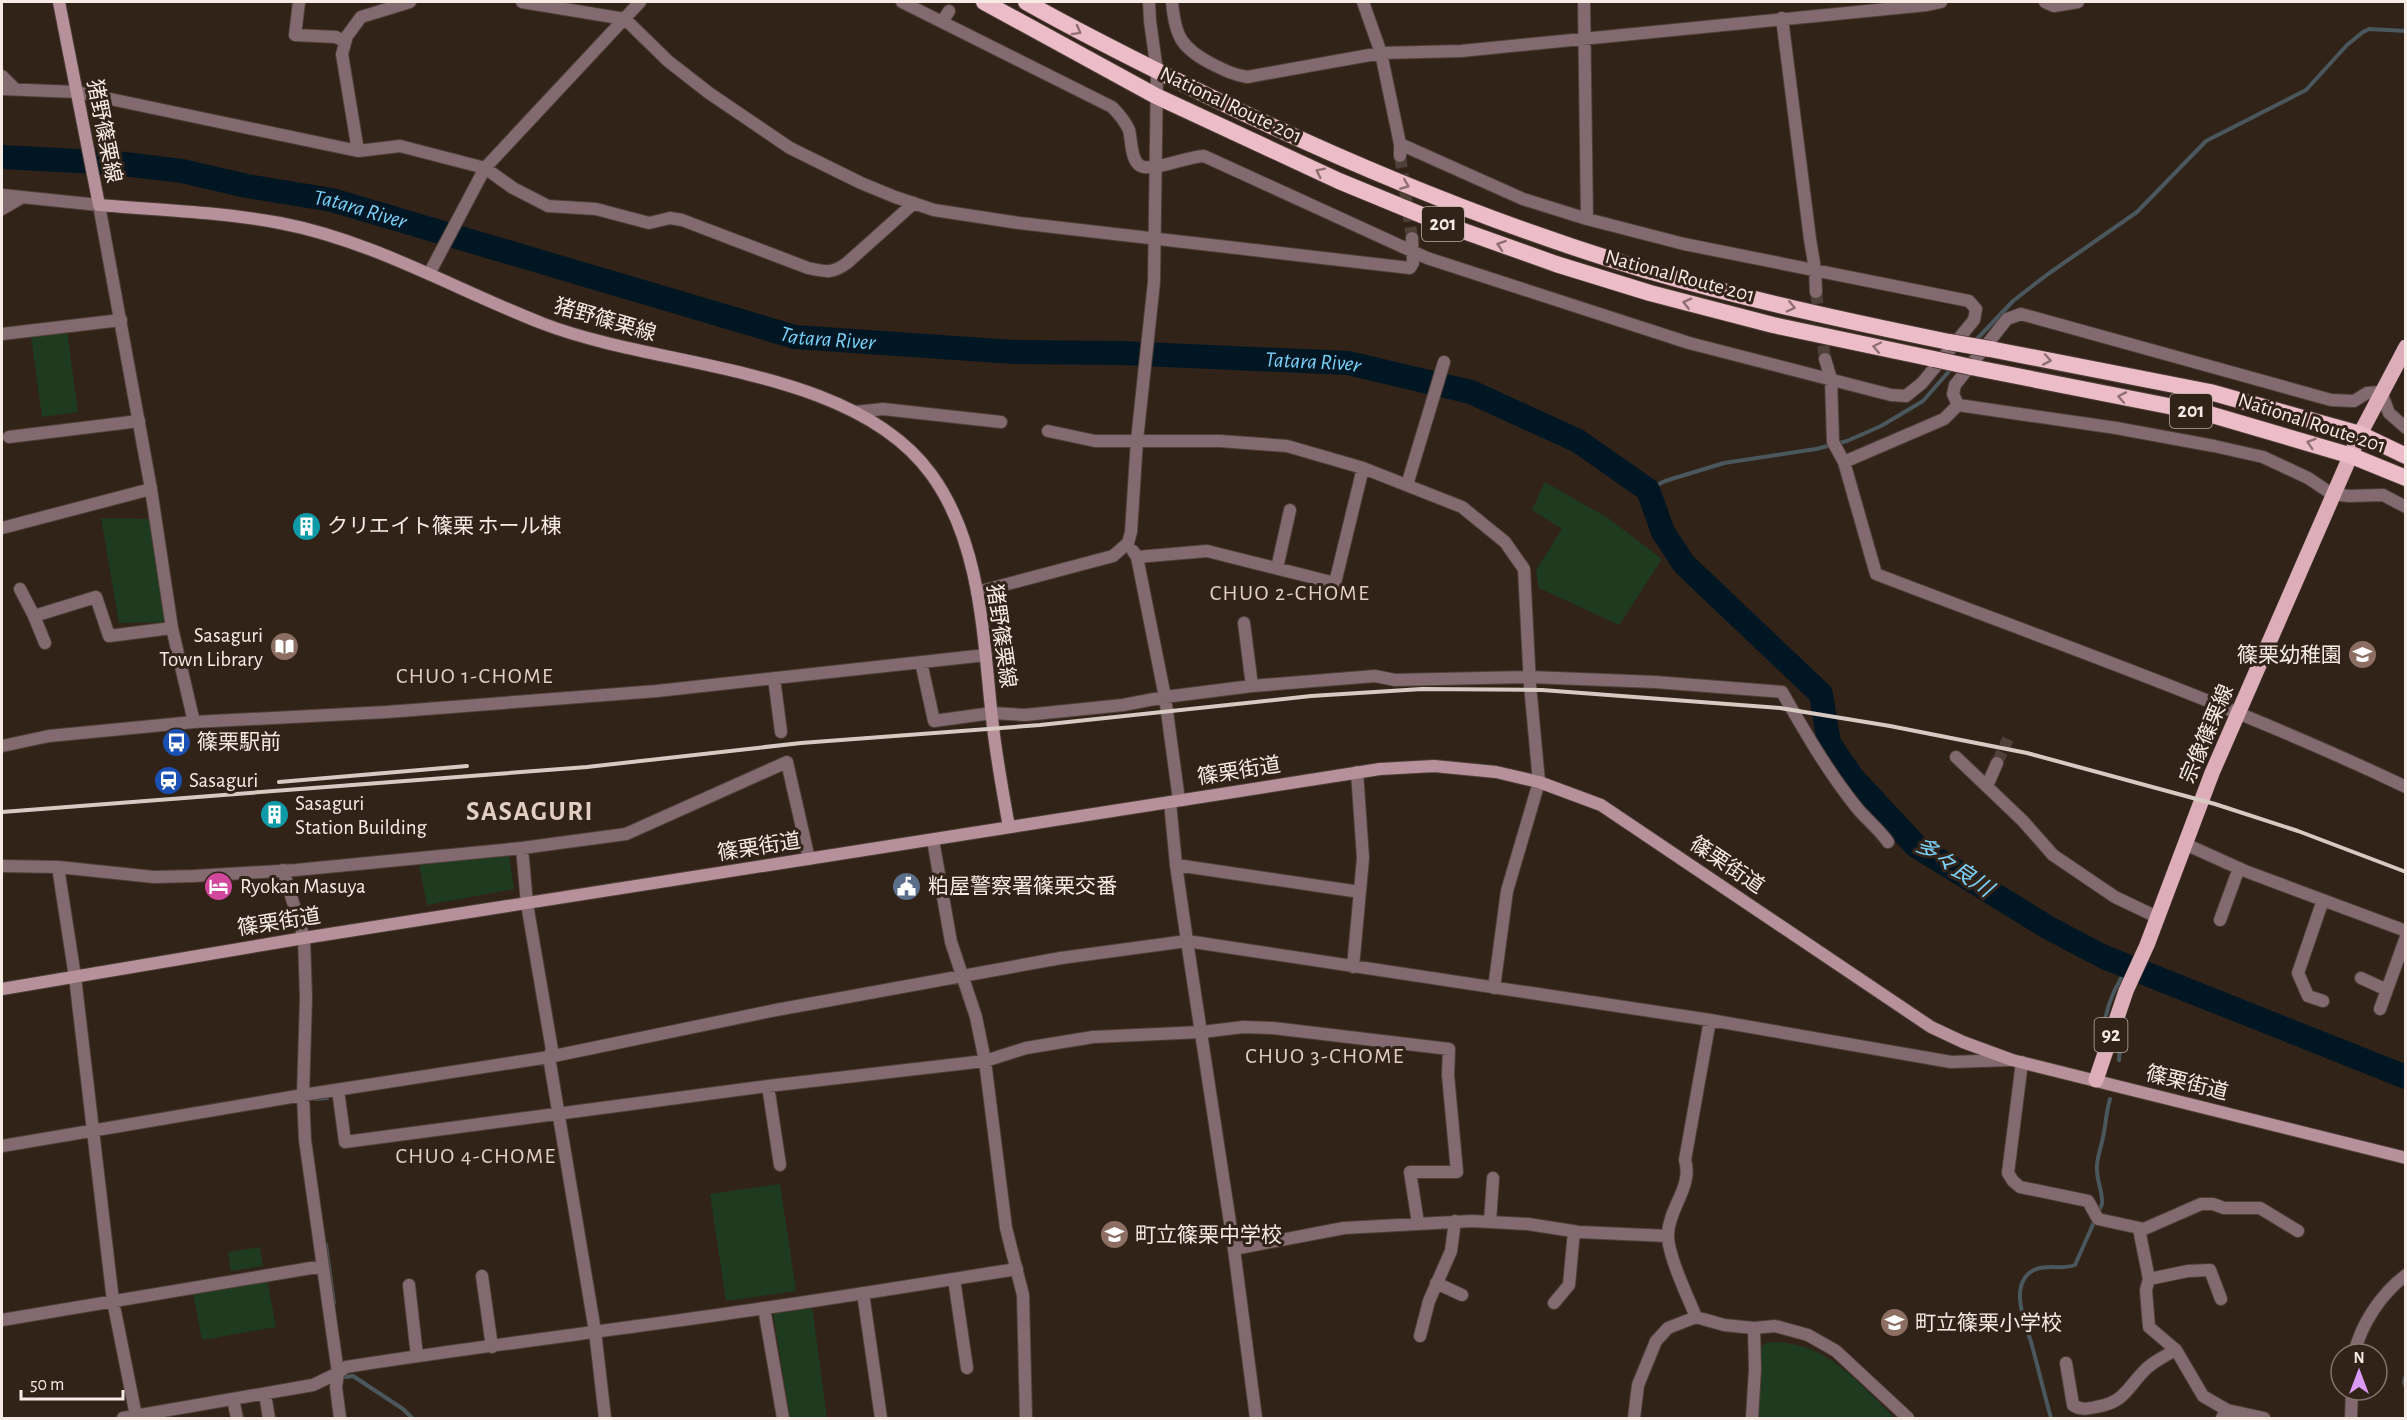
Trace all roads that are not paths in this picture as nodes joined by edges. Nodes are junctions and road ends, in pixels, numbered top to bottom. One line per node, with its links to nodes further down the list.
1 (59, 2): 25 (main road, 猪野篠栗線)
2 (299, 2): 19 (street)
3 (410, 2): 19 (street)
4 (522, 2): 17 (street)
5 (640, 2): 17 (street)
6 (902, 2): 28 (street)
7 (984, 2): 26 (highway, National Route 201 / 201)
8 (1026, 2): 21 (highway, National Route 201 / 201, one-way to 21)
9 (1149, 2): 21 (street)
10 (1172, 2): 20 (street)
11 (1363, 2): 20 (street)
12 (1584, 2): 18 (street)
13 (1941, 2): 16 (street)
14 (2045, 2): 15 (street)
15 (2078, 2)
16 (1782, 18): 18 (street); 40 (street)
17 (625, 19): 29 (street); 33 (street)
18 (1583, 39): 20 (street); 35 (street)
19 (345, 42): 27 (street)
20 (1381, 53): 35 (street)
21 (1157, 71): 26 (street); 55 (highway, National Route 201 / 201, one-way to 55, bridge)
22 (2, 76): 24 (street)
23 (2, 89): 24 (street)
24 (15, 89): 25 (street)
25 (78, 95): 27 (street); 32 (main road, 猪野篠栗線)
26 (1156, 96): 28 (street); 58 (highway, National Route 201 / 201, one-way to 26, bridge)
27 (358, 151): 29 (street)
28 (1156, 165): 36 (street); 38 (street)
29 (485, 168): 33 (street); 39 (street)
30 (2, 195): 31 (street)
31 (21, 198): 32 (street); 34 (street)
32 (98, 200): 39 (main road, 猪野篠栗線); 42 (street)
33 (914, 203): 36 (street)
34 (2, 209)
35 (1587, 219): 40 (street)
36 (1154, 238): 38 (street); 57 (street)
37 (1412, 238): 38 (street)
38 (1414, 253): 47 (street)
39 (432, 269): 50 (main road, 猪野篠栗線)
40 (1815, 269): 41 (street); 47 (street)
41 (1816, 292)
42 (121, 320): 43 (street); 51 (street)
43 (2, 334)
44 (2406, 347): 48 (main road, 宗像篠栗線 / 92)
45 (1825, 359): 47 (street)
46 (1444, 362): 63 (street)
47 (1831, 379): 60 (street)
48 (2381, 392): 49 (street); 53 (street); 55 (main road, 宗像篠栗線 / 92)
49 (1958, 405): 60 (street); 65 (street)
50 (855, 412): 52 (street); 73 (main road, 猪野篠栗線)
51 (139, 421): 56 (street); 64 (street)
52 (1001, 422)
53 (2406, 428)
54 (1048, 430): 57 (street)
55 (2360, 434): 58 (main road, 宗像篠栗線 / 92); 59 (highway, National Route 201 / 201)
56 (9, 437)
57 (1137, 440): 61 (street); 69 (street)
58 (2352, 456): 62 (highway, National Route 201 / 201); 65 (main road, 宗像篠栗線 / 92)
59 (2406, 456)
60 (1843, 459): 85 (street)
61 (1363, 468): 63 (street); 71 (street)
62 (2406, 478)
63 (1407, 485): 80 (street)
64 (151, 489): 68 (street); 76 (street)
65 (2332, 494): 66 (street); 85 (main road, 宗像篠栗線 / 92)
66 (2406, 507)
67 (1290, 510): 71 (street)
68 (2, 528)
69 (1128, 543): 70 (street); 73 (street)
70 (1137, 557): 71 (street); 83 (street)
71 (1277, 567)
72 (20, 589): 74 (street)
73 (977, 592): 78 (main road, 猪野篠栗線)
74 (34, 616): 76 (street); 77 (street)
75 (1244, 623): 82 (street)
76 (172, 628): 86 (street)
77 (45, 643)
78 (986, 655): 79 (street); 84 (main road, 猪野篠栗線)
79 (921, 662): 81 (street); 84 (street)
80 (1530, 677): 82 (street); 92 (street); 98 (street)
81 (774, 678): 86 (street); 87 (street)
82 (1252, 686): 83 (street)
83 (1165, 697): 84 (street); 95 (street)
84 (992, 713): 96 (main road, 猪野篠栗線)
85 (2239, 714): 94 (street); 99 (main road, 宗像篠栗線 / 92)
86 (194, 722): 88 (street)
87 (781, 732)
88 (2, 746)
89 (1956, 757): 93 (street)
90 (1997, 763): 93 (street)
91 (1357, 772): 92 (main road, 篠栗街道); 95 (main road, 篠栗街道); 107 (street)
92 (1539, 782): 120 (street); 129 (main road, 篠栗街道)
93 (1987, 786): 110 (street)
94 (2406, 787)
95 (1175, 801): 96 (main road, 篠栗街道); 102 (street)
96 (1009, 827): 97 (main road, 篠栗街道)
97 (933, 840): 101 (main road, 篠栗街道); 118 (street)
98 (1888, 842)
99 (2185, 844): 105 (street); 110 (main road, 宗像篠栗線 / 92)
100 (522, 848): 101 (street); 106 (street); 109 (street)
101 (809, 859): 109 (main road, 篠栗街道)
102 (1176, 865): 107 (street); 115 (street)
103 (2, 866): 104 (street)
104 (58, 867): 106 (street); 117 (street)
105 (2239, 868): 108 (street); 111 (street)
106 (283, 870): 114 (street)
107 (1360, 892): 116 (street)
108 (2323, 900): 112 (street); 123 (street)
109 (527, 904): 114 (main road, 篠栗街道); 127 (street)
110 (2157, 917): 130 (main road, 宗像篠栗線 / 92)
111 (2220, 920)
112 (2406, 931)
113 (2406, 937): 122 (street)
114 (304, 938): 117 (main road, 篠栗街道); 133 (street)
115 (1187, 941): 116 (street); 118 (street); 126 (street)
116 (1353, 967): 120 (street)
117 (75, 976): 121 (main road, 篠栗街道); 135 (street)
118 (962, 976): 127 (street); 128 (street)
119 (2361, 978): 122 (street)
120 (1494, 988): 125 (street)
121 (2, 989)
122 (2387, 990): 124 (street)
123 (2323, 1002)
124 (2380, 1008)
125 (1710, 1020): 129 (street); 146 (street)
126 (1202, 1032): 128 (street); 141 (street); 147 (street)
127 (549, 1057): 132 (street); 134 (street)
128 (986, 1061): 131 (street); 149 (street)
129 (2017, 1061): 130 (main road, 篠栗街道); 143 (street)
130 (2096, 1080): 137 (main road, 篠栗街道)
131 (768, 1086): 134 (street); 138 (street)
132 (338, 1090): 133 (street); 134 (street)
133 (303, 1095): 135 (street); 148 (street)
134 (558, 1114): 165 (street)
135 (93, 1130): 136 (street); 159 (street)
136 (2, 1146)
137 (2406, 1158)
138 (780, 1165)
139 (1493, 1178): 142 (street)
140 (1455, 1221): 141 (street); 142 (street); 154 (street)
141 (1418, 1222): 147 (street)
142 (1490, 1222): 144 (street)
143 (2139, 1229): 145 (street); 153 (street)
144 (1574, 1231): 146 (street); 160 (street)
145 (2298, 1231)
146 (1668, 1236): 162 (street)
147 (1234, 1249): 187 (street)
148 (323, 1266): 159 (street); 173 (street)
149 (1017, 1269): 152 (street); 186 (street)
150 (2406, 1275): 167 (street)
151 (482, 1276): 168 (street)
152 (954, 1279): 156 (street); 172 (street)
153 (2149, 1280): 158 (street); 169 (street)
154 (1436, 1283): 157 (street); 166 (street)
155 (409, 1285): 170 (street)
156 (863, 1293): 161 (street); 185 (street)
157 (1462, 1295)
158 (2221, 1299)
159 (112, 1301): 163 (street); 178 (street)
160 (1554, 1303)
161 (764, 1308): 165 (street); 184 (street)
162 (1696, 1317): 164 (street); 188 (street)
163 (2, 1320)
164 (1754, 1328): 189 (street); 190 (street)
165 (594, 1331): 168 (street); 183 (street)
166 (1420, 1336)
167 (2357, 1342)
168 (492, 1347): 170 (street)
169 (2175, 1350): 171 (street); 177 (street)
170 (417, 1356): 173 (street)
171 (2066, 1363)
172 (967, 1368)
173 (338, 1373): 174 (street); 182 (street)
174 (265, 1394): 175 (street); 181 (street)
175 (233, 1399): 178 (street); 180 (street)
176 (2352, 1402): 192 (street)
177 (2224, 1414): 191 (street)
178 (136, 1416): 179 (street)
179 (123, 1419)
180 (237, 1419)
181 (269, 1419)
182 (340, 1419)
183 (605, 1419)
184 (783, 1419)
185 (881, 1419)
186 (1026, 1419)
187 (1256, 1419)
188 (1634, 1419)
189 (1752, 1419)
190 (1908, 1419)
191 (2264, 1419)
192 (2351, 1419)

